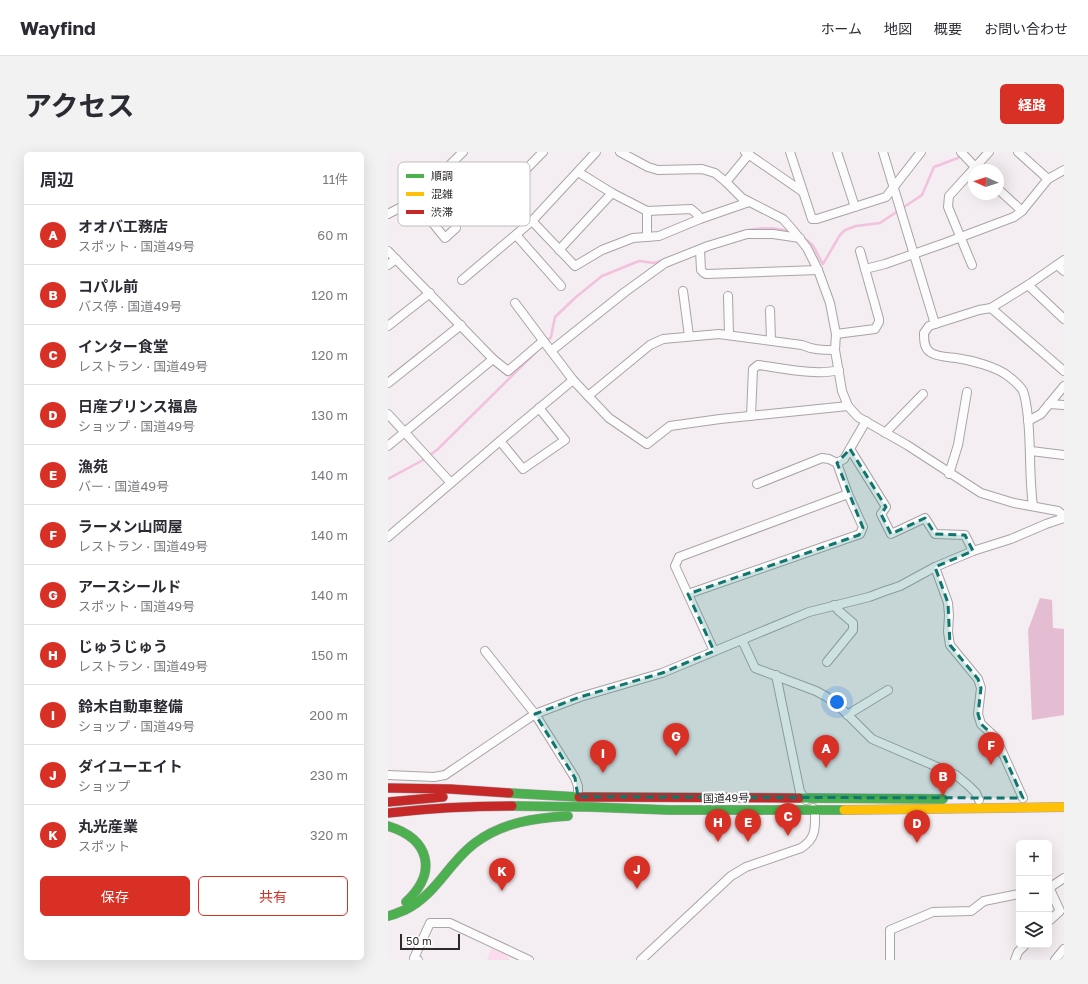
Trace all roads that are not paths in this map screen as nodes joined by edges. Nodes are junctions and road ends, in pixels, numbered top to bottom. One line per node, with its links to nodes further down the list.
1 (463, 152): 13 (street)
2 (543, 152): 16 (street)
3 (596, 152): 18 (street)
4 (620, 152): 21 (street)
5 (790, 152): 23 (street)
6 (837, 152): 27 (street)
7 (883, 152): 22 (street)
8 (921, 152): 22 (street)
9 (961, 152): 14 (street)
10 (989, 152): 15 (street)
11 (1018, 152): 20 (street)
12 (748, 153): 21 (street); 23 (street)
13 (453, 162)
14 (972, 164)
15 (981, 164)
16 (530, 165)
17 (1064, 170): 20 (street)
18 (578, 172): 24 (street); 33 (street)
19 (968, 178): 39 (street)
20 (1048, 179): 30 (street)
21 (726, 182): 26 (street)
22 (894, 186): 27 (street); 45 (street)
23 (803, 192): 27 (street)
24 (612, 193): 29 (street); 41 (street)
25 (1004, 194): 30 (street)
26 (749, 202): 32 (street); 40 (street)
27 (855, 207)
28 (398, 209): 31 (street)
29 (647, 211): 32 (street); 38 (street)
30 (1022, 211): 39 (street)
31 (388, 214)
32 (700, 219): 38 (street)
33 (532, 222): 41 (street)
34 (435, 226): 36 (street)
35 (527, 226): 37 (street)
36 (456, 228)
37 (516, 235): 53 (street); 55 (street)
38 (647, 237): 41 (street)
39 (961, 237): 45 (street); 48 (street)
40 (800, 238): 42 (street); 51 (street)
41 (559, 250)
42 (700, 250): 51 (street); 72 (street)
43 (388, 251): 46 (street)
44 (860, 251): 50 (street)
45 (914, 253): 50 (street); 63 (street)
46 (396, 259): 49 (street); 57 (street)
47 (1060, 263): 52 (street); 54 (street)
48 (972, 265)
49 (388, 266)
50 (865, 269): 67 (street)
51 (818, 270): 67 (street)
52 (1064, 271)
53 (462, 280)
54 (1028, 285): 60 (street); 62 (street)
55 (561, 286)
56 (683, 291): 68 (street)
57 (430, 293): 64 (street); 65 (street)
58 (728, 296): 66 (street)
59 (515, 303): 70 (street)
60 (991, 308): 63 (street); 75 (street)
61 (770, 310): 69 (street)
62 (1064, 319)
63 (935, 324): 89 (street)
64 (461, 325): 73 (street); 77 (street)
65 (388, 326)
66 (729, 334): 68 (street); 69 (street)
67 (836, 334): 71 (street)
68 (689, 336): 81 (street)
69 (771, 340): 71 (street)
70 (543, 341): 72 (street); 73 (street)
71 (835, 350): 74 (street)
72 (551, 351): 76 (street)
73 (493, 359): 90 (street)
74 (839, 370): 84 (street); 87 (street)
75 (1064, 371)
76 (573, 380): 81 (street); 85 (street)
77 (388, 383)
78 (1064, 386): 82 (street)
79 (967, 392): 98 (street)
80 (923, 394): 91 (street)
81 (588, 396): 87 (street)
82 (1049, 404): 83 (street); 89 (street)
83 (1064, 405)
84 (848, 406): 87 (street); 88 (street)
85 (539, 408): 92 (street); 92 (street)
86 (388, 414): 90 (street)
87 (751, 416)
88 (866, 421): 91 (street); 94 (street)
89 (1028, 421): 95 (street)
90 (406, 433): 93 (street); 99 (street)
91 (885, 433): 98 (street)
92 (500, 441): 99 (street)
93 (388, 446)
94 (850, 449): 97 (street); 105 (street)
95 (1031, 451): 96 (street); 102 (street)
96 (1064, 455)
97 (837, 463): 100 (street); 101 (street)
98 (949, 474): 102 (street)
99 (451, 483): 104 (street)
100 (757, 484)
101 (848, 494): 107 (street); 107 (street)
102 (1033, 506): 103 (street)
103 (1064, 517): 105 (street)
104 (388, 537)
105 (973, 551): 106 (street)
106 (935, 567): 108 (street); 120 (street)
107 (688, 594): 110 (street)
108 (834, 605): 109 (street); 112 (street)
109 (742, 640): 110 (street); 113 (street)
110 (714, 651): 115 (street)
111 (485, 652): 115 (street)
112 (827, 662)
113 (776, 675): 116 (street); 121 (street)
114 (888, 690): 116 (street)
115 (535, 714): 117 (street); 119 (street)
116 (847, 715): 122 (street)
117 (388, 776)
118 (388, 788): 119 (highway)
119 (578, 797): 121 (highway, 国道49号); 123 (highway, 国道49号)
120 (1019, 798): 122 (highway, 国道49号)
121 (805, 799): 122 (highway, 国道49号); 126 (street)
122 (979, 800)
123 (388, 802)
124 (1064, 807): 126 (highway, 国道49号)
125 (669, 810): 126 (highway, 国道49号); 127 (highway, 国道49号); 135 (highway)
126 (815, 810): 142 (street)
127 (388, 813)
128 (388, 826): 133 (highway)
129 (1064, 878): 130 (street)
130 (1052, 886)
131 (1052, 894): 134 (street)
132 (1016, 895): 143 (street)
133 (388, 908)
134 (1062, 913): 136 (street)
135 (388, 916)
136 (1052, 919)
137 (1022, 948): 144 (street)
138 (1064, 948): 145 (street)
139 (514, 957): 140 (street); 141 (street)
140 (418, 960)
141 (529, 960)
142 (640, 960)
143 (890, 960)
144 (1015, 960)
145 (1055, 960)

